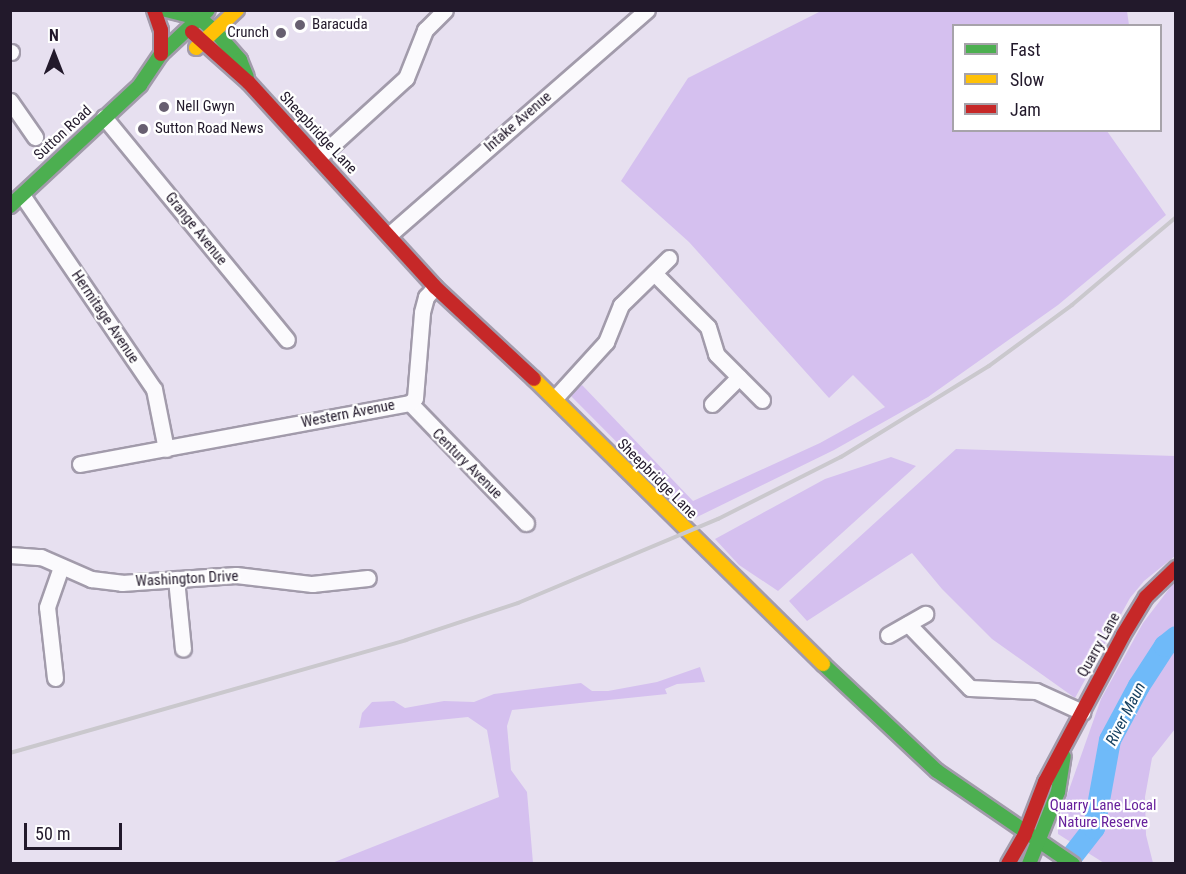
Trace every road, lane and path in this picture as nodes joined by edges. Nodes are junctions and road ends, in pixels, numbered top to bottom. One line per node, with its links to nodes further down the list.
1 (154, 10): 10 (main road)
2 (166, 10): 7 (main road)
3 (237, 10): 8 (main road)
4 (445, 10): 18 (street)
5 (647, 10): 21 (street, Intake Avenue)
6 (204, 14): 7 (main road, Sutton Road); 8 (main road, Sheepbridge Lane)
7 (185, 22): 9 (main road, Sheepbridge Lane); 10 (main road, Sutton Road)
8 (214, 30): 9 (main road); 13 (main road, Sheepbridge Lane)
9 (202, 42): 11 (main road); 13 (main road, Sheepbridge Lane)
10 (161, 54): 14 (main road, Sutton Road)
11 (184, 59)
12 (167, 71): 14 (main road, Sutton Road)
13 (249, 83): 18 (main road, Sheepbridge Lane)
14 (140, 85): 16 (main road, Sutton Road)
15 (10, 101): 17 (street)
16 (104, 117): 19 (main road, Sutton Road); 25 (street, Grange Avenue)
17 (35, 137)
18 (318, 158): 21 (main road, Sheepbridge Lane)
19 (22, 195): 20 (main road, Sutton Road); 31 (street, Hermitage Avenue)
20 (10, 206)
21 (390, 234): 24 (main road, Sheepbridge Lane)
22 (669, 258): 23 (street)
23 (654, 273): 26 (street); 27 (street)
24 (435, 287): 27 (main road, Sheepbridge Lane); 29 (street, Western Avenue)
25 (287, 340)
26 (739, 377): 28 (street); 30 (street)
27 (555, 398): 46 (main road, Sheepbridge Lane)
28 (762, 400)
29 (410, 403): 31 (street, Western Avenue); 33 (street, Century Avenue)
30 (712, 404)
31 (166, 448): 32 (street, Western Avenue)
32 (80, 464)
33 (526, 524)
34 (10, 555): 35 (street, Washington Drive)
35 (61, 567): 38 (street, Washington Drive); 43 (street)
36 (1176, 568): 44 (main road, Quarry Lane)
37 (368, 578): 38 (street, Washington Drive)
38 (176, 579): 42 (street)
39 (925, 614): 40 (street)
40 (908, 624): 41 (street); 44 (street)
41 (888, 636)
42 (183, 649)
43 (55, 678)
44 (1082, 712): 45 (main road, Quarry Lane)
45 (1065, 747): 46 (main road, Quarry Lane); 47 (main road, Quarry Lane)
46 (1025, 834): 47 (main road, Sheepbridge Lane); 48 (main road, Quarry Lane)
47 (1039, 843): 49 (main road, Quarry Lane); 50 (main road, Sheepbridge Lane)
48 (1008, 864)
49 (1029, 864)
50 (1073, 864)

